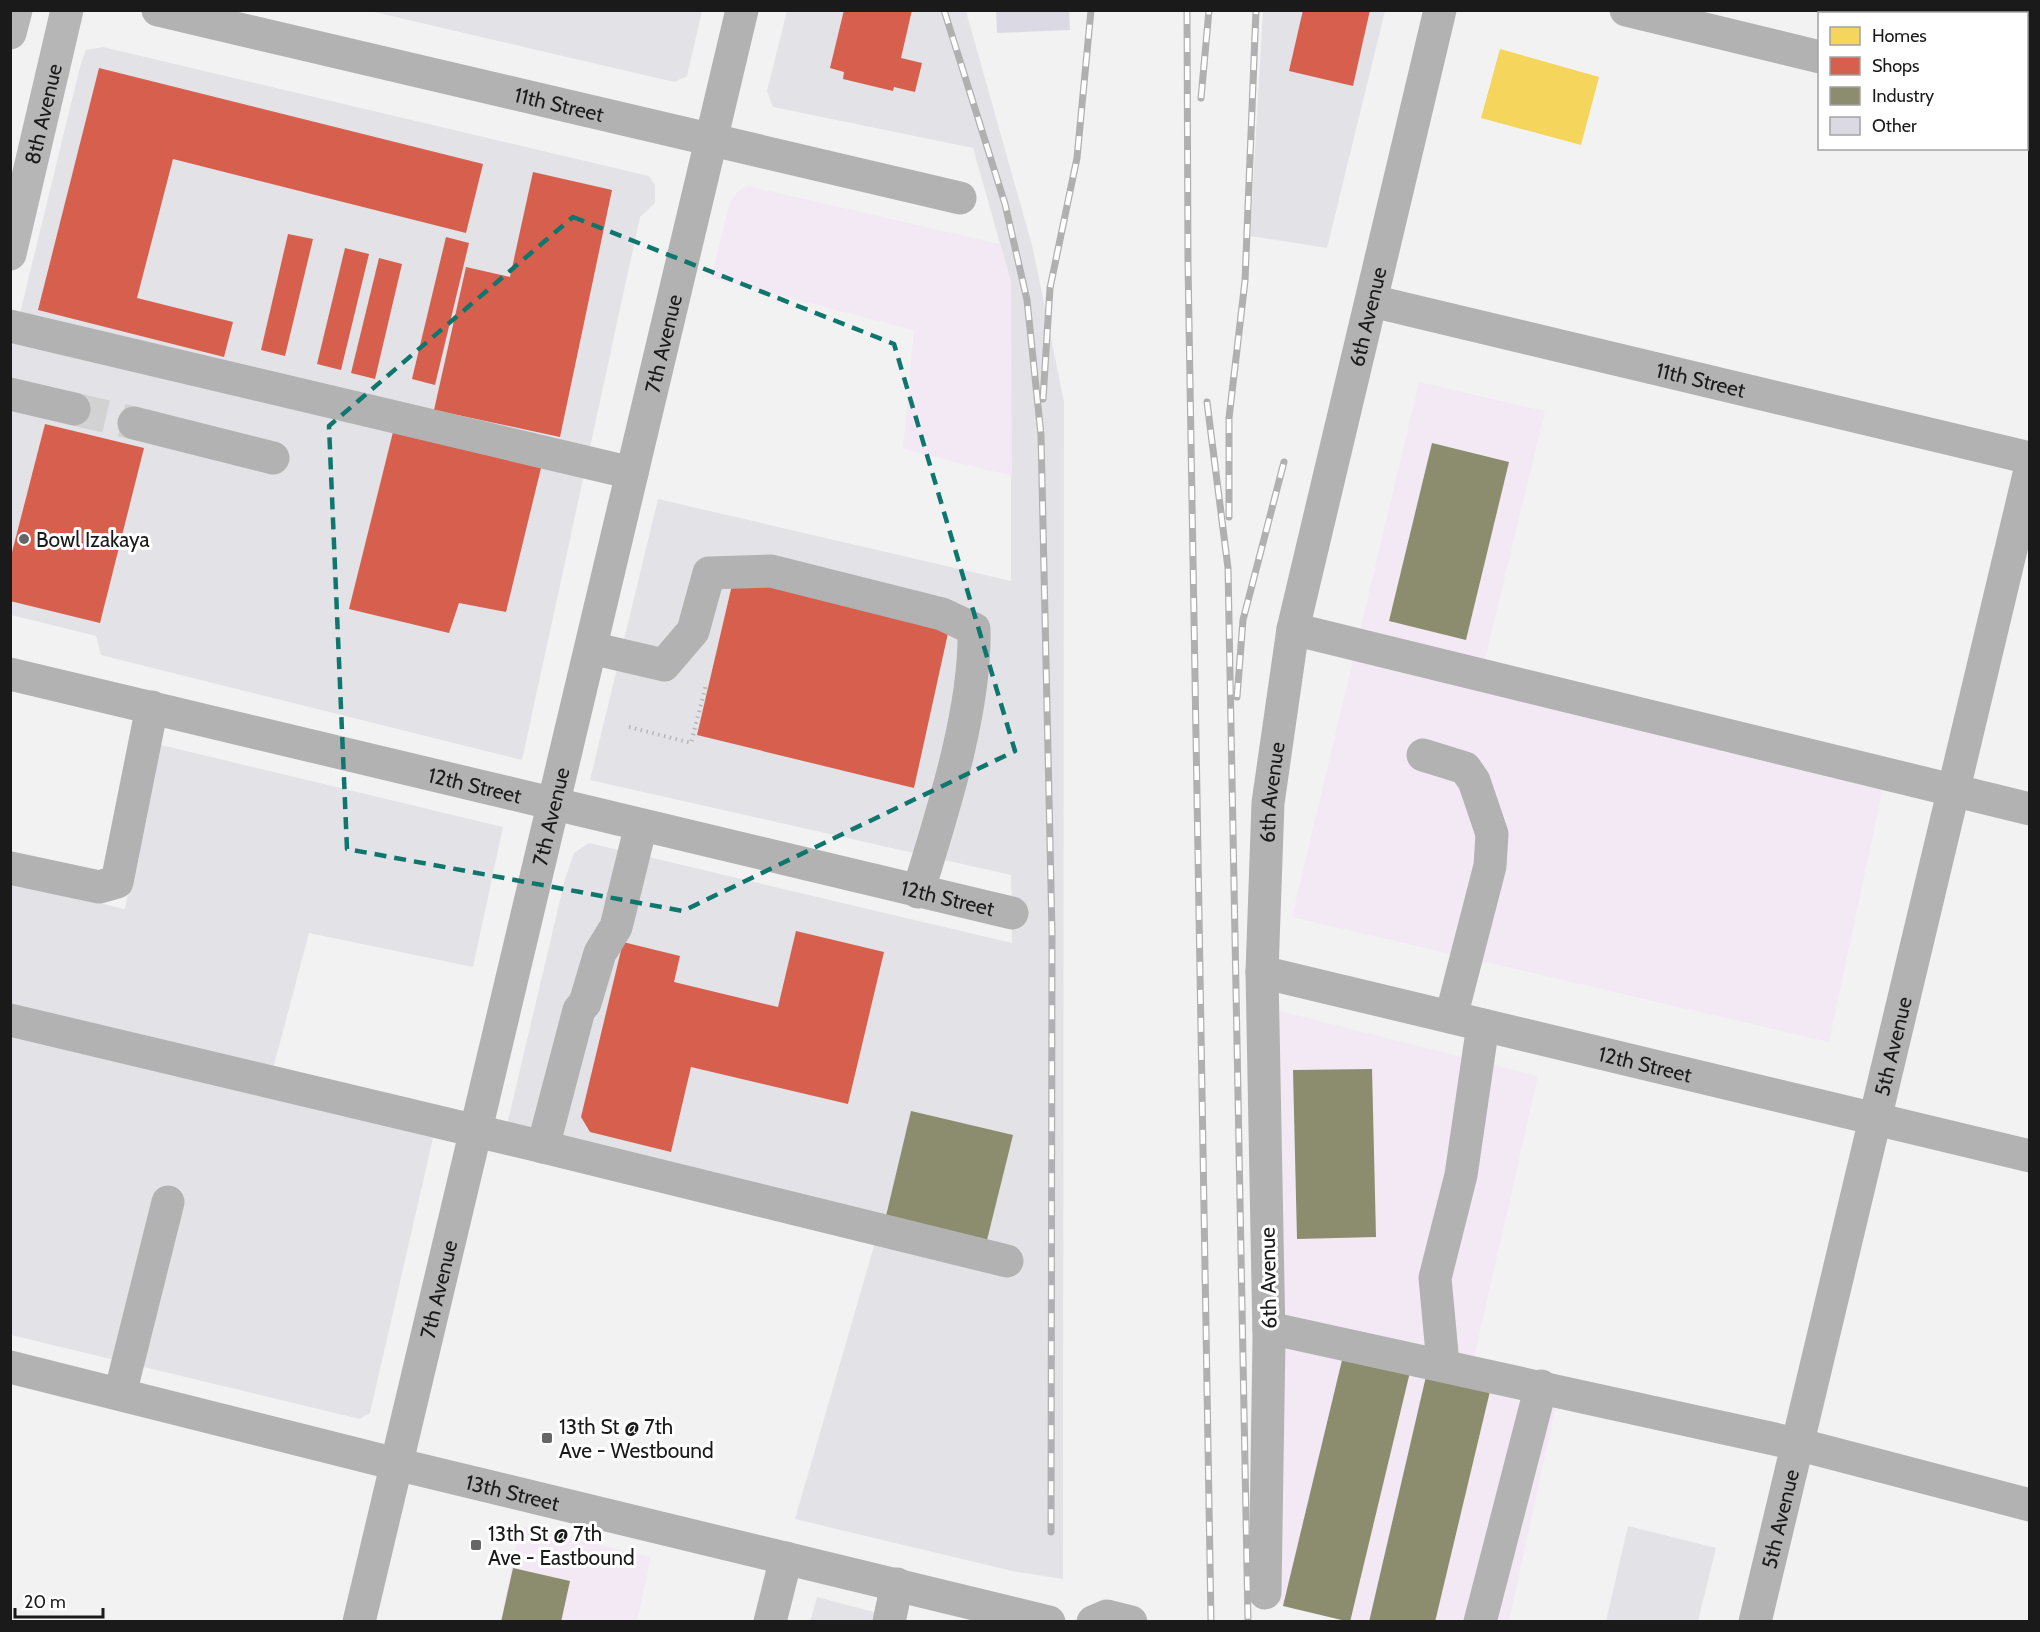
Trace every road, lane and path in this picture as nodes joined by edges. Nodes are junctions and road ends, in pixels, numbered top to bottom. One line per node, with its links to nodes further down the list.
1 (16, 10): 7 (main road)
2 (68, 10): 11 (main road, 8th Avenue)
3 (158, 10): 9 (street, 11th Street)
4 (742, 10): 9 (street, 7th Avenue)
5 (1440, 10): 12 (street, 6th Avenue)
6 (1626, 10): 8 (street)
7 (10, 33)
8 (1818, 57)
9 (711, 141): 10 (street, 11th Street); 20 (street, 7th Avenue)
10 (960, 198)
11 (10, 254)
12 (1372, 301): 18 (street, 11th Street); 21 (street, 6th Avenue)
13 (10, 326): 20 (street)
14 (10, 394): 15 (street)
15 (74, 409)
16 (134, 423): 17 (street)
17 (273, 458)
18 (2030, 458)
19 (2030, 470): 28 (street, 5th Avenue)
20 (632, 473): 22 (street, 7th Avenue)
21 (1293, 629): 28 (street); 35 (street, 6th Avenue)
22 (591, 648): 29 (street, 7th Avenue); 33 (street)
23 (10, 674): 25 (street, 12th Street)
24 (706, 685): 26 (path)
25 (152, 707): 29 (street, 12th Street); 32 (street)
26 (629, 727)
27 (1423, 755): 36 (street)
28 (1954, 790): 30 (street); 39 (street, 5th Avenue)
29 (554, 803): 31 (street, 12th Street); 40 (street, 7th Avenue)
30 (2030, 809)
31 (641, 825): 33 (street, 12th Street); 41 (street)
32 (10, 868)
33 (918, 892): 34 (street, 12th Street)
34 (1012, 913)
35 (1262, 972): 36 (street, 12th Street); 45 (street, 6th Avenue)
36 (1451, 1017): 38 (street, 12th Street)
37 (10, 1020): 40 (street)
38 (1483, 1025): 39 (street, 12th Street); 46 (street)
39 (1876, 1119): 42 (street, 12th Street); 50 (street, 5th Avenue)
40 (476, 1131): 41 (street); 51 (street, 7th Avenue)
41 (543, 1147): 44 (street)
42 (2030, 1156)
43 (168, 1202): 49 (street)
44 (1007, 1262)
45 (1269, 1328): 46 (street); 55 (street, 6th Avenue)
46 (1443, 1364): 48 (street)
47 (10, 1367): 49 (street, 13th Street)
48 (1541, 1386): 50 (street); 63 (street)
49 (120, 1394): 51 (street, 13th Street)
50 (1797, 1444): 52 (street); 64 (street, 5th Avenue)
51 (396, 1464): 53 (street, 13th Street); 57 (street, 7th Avenue)
52 (2030, 1505)
53 (786, 1558): 54 (street, 13th Street); 58 (street)
54 (897, 1584): 56 (street, 13th Street); 59 (street)
55 (1265, 1593)
56 (1010, 1617): 60 (street, 13th Street)
57 (359, 1622)
58 (770, 1622)
59 (889, 1622)
60 (1049, 1622)
61 (1093, 1622): 62 (street)
62 (1131, 1622)
63 (1480, 1622)
64 (1755, 1622)

